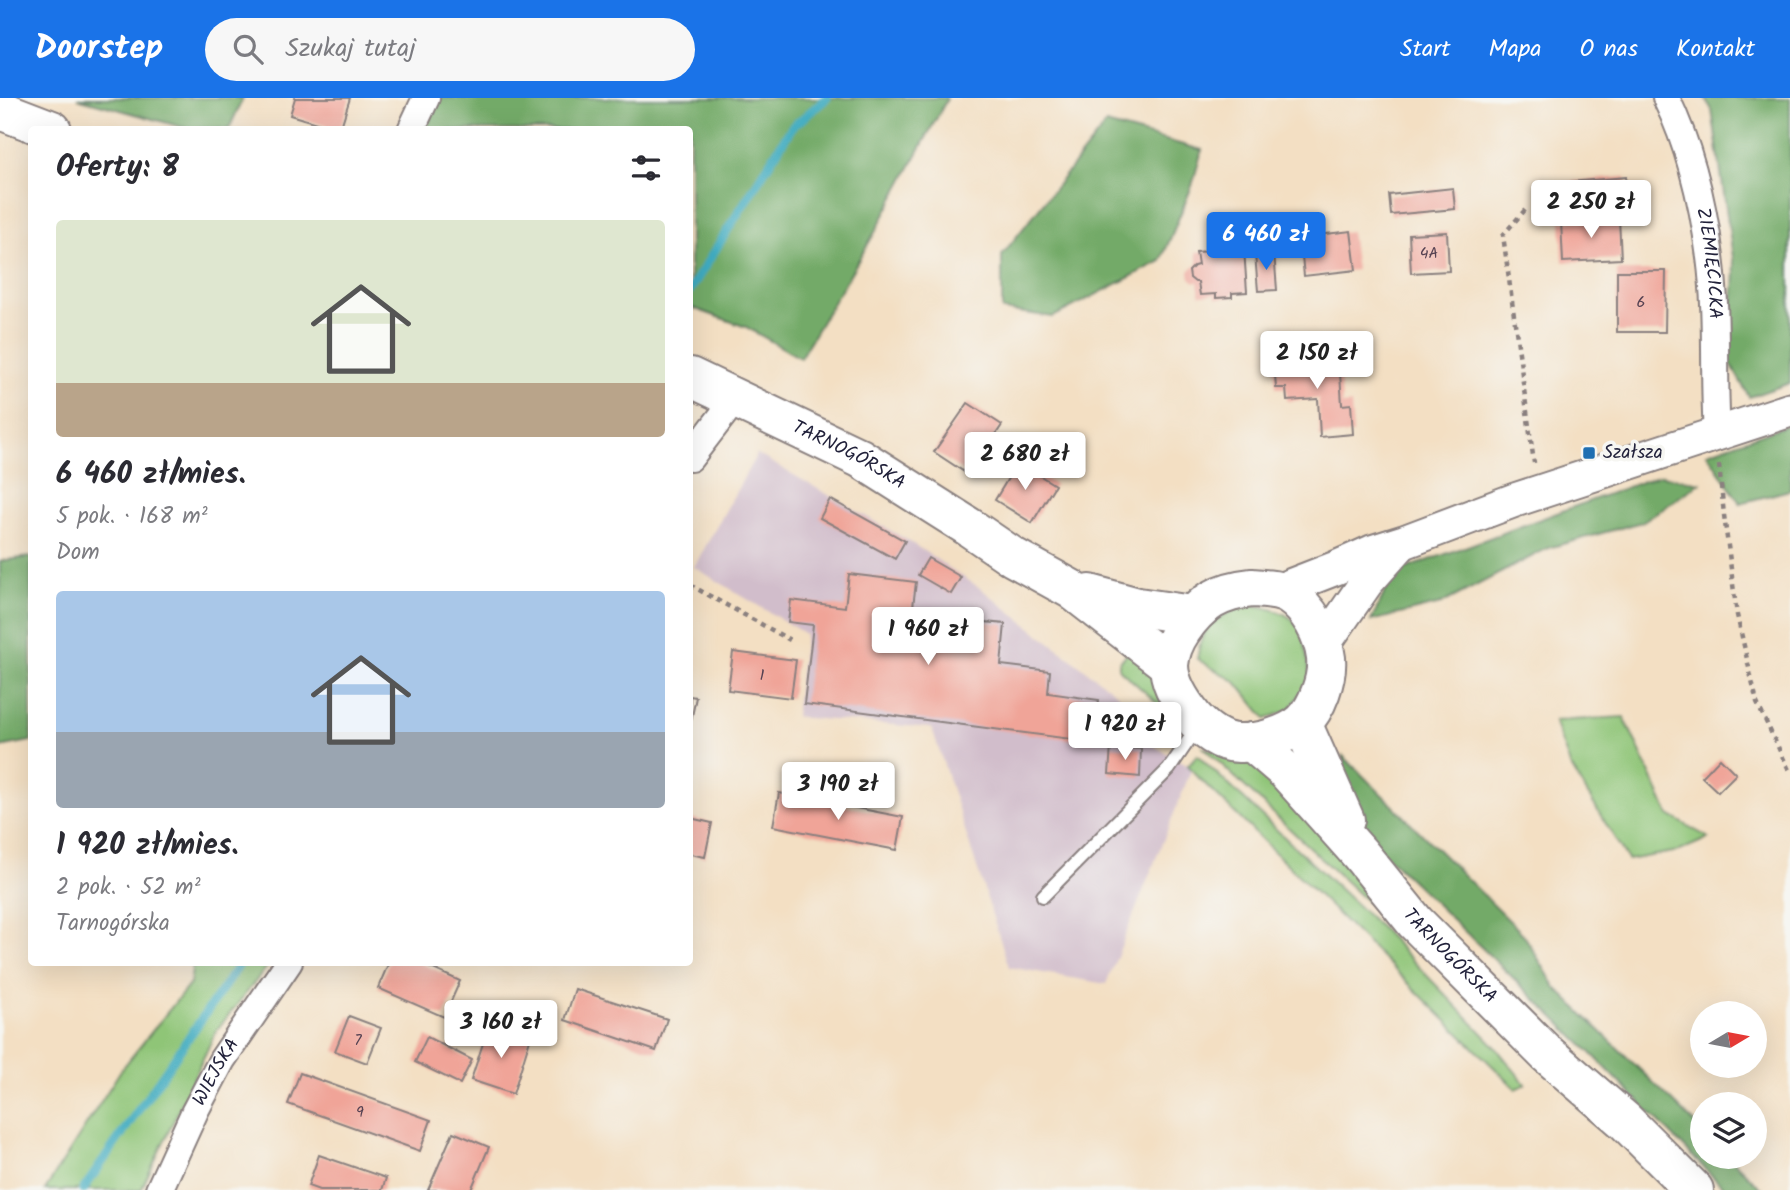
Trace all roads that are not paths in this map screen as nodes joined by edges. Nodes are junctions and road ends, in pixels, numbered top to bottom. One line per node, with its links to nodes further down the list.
1 (425, 98): 5 (street)
2 (1666, 98): 9 (street, ZIEMIĘCICKA)
3 (0, 110): 4 (main road)
4 (42, 126)
5 (413, 126)
6 (693, 378): 7 (main road, TARNOGÓRSKA)
7 (736, 398): 10 (street); 12 (main road, TARNOGÓRSKA)
8 (1790, 410): 9 (street)
9 (1717, 434): 11 (street)
10 (693, 454)
11 (1404, 542): 13 (street); 15 (street)
12 (1072, 589): 14 (main road, TARNOGÓRSKA); 16 (main road, TARNOGÓRSKA)
13 (1277, 591): 14 (main road); 15 (main road)
14 (1192, 615): 16 (main road)
15 (1322, 645): 17 (main road)
16 (1169, 665): 18 (main road)
17 (1302, 723): 19 (main road); 20 (main road, TARNOGÓRSKA)
18 (1199, 725): 19 (main road); 21 (lane)
19 (1252, 742): 20 (main road, TARNOGÓRSKA)
20 (1360, 854): 23 (main road, TARNOGÓRSKA)
21 (1043, 896)
22 (286, 966): 24 (street, WIEJSKA)
23 (1546, 1053): 25 (main road, TARNOGÓRSKA); 26 (main road, TARNOGÓRSKA)
24 (159, 1190)
25 (1661, 1190)
26 (1694, 1190)

